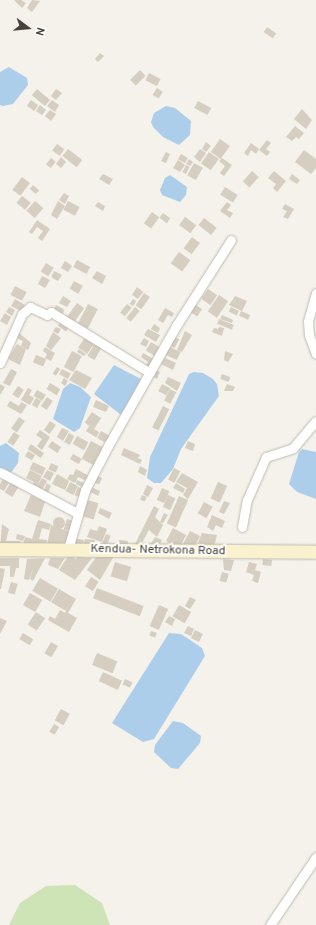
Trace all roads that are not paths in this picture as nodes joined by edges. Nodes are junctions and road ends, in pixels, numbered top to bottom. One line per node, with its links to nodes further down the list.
1 (231, 240): 5 (street)
2 (316, 293): 3 (street)
3 (316, 354)
4 (0, 363): 5 (street)
5 (150, 373): 8 (street)
6 (316, 421): 9 (street)
7 (0, 472): 8 (street)
8 (77, 513): 10 (street)
9 (242, 527)
10 (68, 549): 11 (main road, Kendua- Netrokona Road); 12 (main road, Kendua- Netrokona Road)
11 (0, 550)
12 (316, 552)
13 (316, 857): 14 (street)
14 (270, 925)

